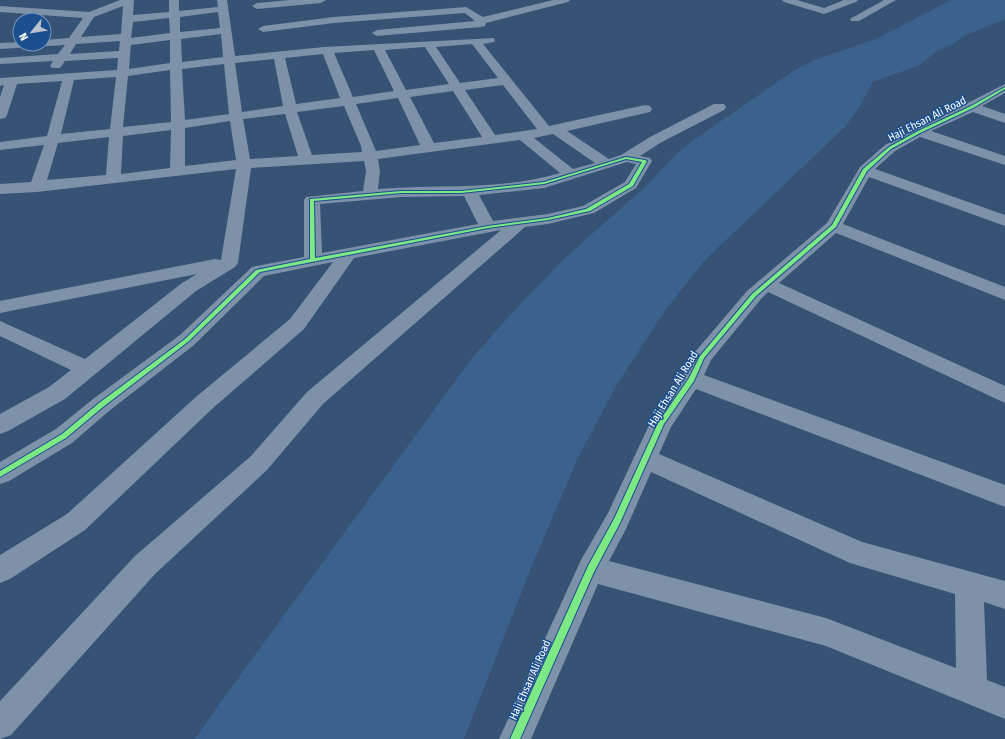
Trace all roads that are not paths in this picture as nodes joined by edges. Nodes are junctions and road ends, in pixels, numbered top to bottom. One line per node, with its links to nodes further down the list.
1 (113, 0): 2 (street)
2 (130, 0): 16 (street); 29 (street)
3 (174, 0): 24 (street)
4 (451, 0): 13 (street)
5 (565, 0): 22 (street)
6 (790, 0): 7 (street)
7 (853, 0)
8 (891, 0): 20 (street)
9 (256, 3): 11 (street); 27 (street)
10 (75, 4): 15 (street)
11 (326, 4): 21 (street)
12 (5, 6): 14 (street); 19 (street)
13 (466, 10): 21 (street); 22 (street)
14 (29, 12)
15 (52, 13)
16 (90, 15): 18 (street); 31 (street)
17 (224, 15): 23 (street); 24 (street); 24 (street); 43 (street)
18 (52, 16)
19 (0, 19)
20 (855, 19)
21 (334, 20): 27 (street); 38 (street)
22 (481, 21): 28 (street)
23 (203, 22)
24 (176, 25): 25 (street); 29 (street); 29 (street); 45 (street)
25 (161, 26)
26 (140, 28): 29 (street)
27 (263, 29): 39 (street)
28 (364, 34)
29 (126, 36): 31 (street); 42 (street); 46 (street)
30 (490, 40): 32 (street)
31 (72, 41): 33 (street); 42 (street)
32 (475, 41): 34 (street); 49 (street)
33 (52, 42)
34 (429, 44): 37 (street); 51 (street)
35 (12, 45): 36 (street)
36 (0, 46)
37 (378, 47): 38 (street); 53 (street)
38 (347, 49): 40 (street)
39 (271, 50): 40 (street); 43 (street); 57 (street)
40 (327, 50): 54 (street)
41 (16, 52): 44 (street)
42 (61, 58): 44 (street); 48 (street)
43 (230, 60): 45 (street); 60 (street)
44 (6, 61)
45 (176, 66): 46 (street); 62 (street)
46 (123, 73): 47 (street); 65 (street)
47 (69, 76): 48 (street); 67 (street)
48 (48, 78): 50 (street)
49 (508, 81): 51 (street); 63 (street)
50 (6, 82): 59 (street)
51 (456, 87): 53 (street); 68 (street)
52 (1005, 88): 55 (street, Haji Ehsan Ali Road)
53 (402, 94): 54 (street); 70 (street)
54 (348, 101): 57 (street); 71 (street)
55 (972, 107): 61 (street); 64 (street, Haji Ehsan Ali Road)
56 (719, 108): 72 (street)
57 (290, 109): 60 (street); 73 (street)
58 (645, 109): 63 (street)
59 (0, 115)
60 (236, 116): 62 (street); 75 (street)
61 (1005, 119)
62 (178, 125): 65 (street); 78 (street)
63 (550, 130): 66 (street); 76 (street)
64 (919, 132): 74 (street); 77 (street, Haji Ehsan Ali Road)
65 (116, 133): 67 (street); 80 (street)
66 (523, 136): 68 (street); 79 (street)
67 (53, 138): 69 (street); 81 (street)
68 (491, 140): 70 (street)
69 (0, 146)
70 (429, 148): 71 (street)
71 (371, 156): 73 (street); 84 (street)
72 (626, 158): 76 (street); 86 (street)
73 (306, 160): 75 (street)
74 (1005, 161)
75 (244, 164): 78 (street); 91 (street)
76 (607, 164): 79 (street)
77 (865, 170): 85 (street); 87 (street, Haji Ehsan Ali Road)
78 (178, 172): 80 (street)
79 (570, 174): 83 (street)
80 (113, 179): 81 (street)
81 (38, 187): 82 (street)
82 (0, 189)
83 (469, 191): 84 (street); 88 (street)
84 (370, 195): 90 (street)
85 (1005, 221)
86 (520, 223): 88 (street); 110 (street)
87 (834, 226): 93 (street, Haji Ehsan Ali Road); 94 (street)
88 (488, 227): 89 (street)
89 (348, 254): 90 (street); 105 (street)
90 (314, 261): 92 (street)
91 (229, 263): 92 (street); 95 (street); 97 (street)
92 (258, 271): 102 (street)
93 (766, 284): 98 (street, Haji Ehsan Ali Road); 99 (street)
94 (1005, 294)
95 (0, 307)
96 (0, 328): 97 (street)
97 (87, 369): 100 (street)
98 (692, 379): 101 (street, Haji Ehsan Ali Road); 103 (street)
99 (1005, 395)
100 (0, 425)
101 (645, 459): 104 (street, Haji Ehsan Ali Road); 106 (street)
102 (0, 474)
103 (1005, 496)
104 (592, 569): 108 (street); 111 (street, Haji Ehsan Ali Road)
105 (0, 570)
106 (969, 585): 107 (street); 108 (street)
107 (1005, 595)
108 (972, 690): 109 (street)
109 (1005, 703)
110 (0, 724)
111 (515, 739)

